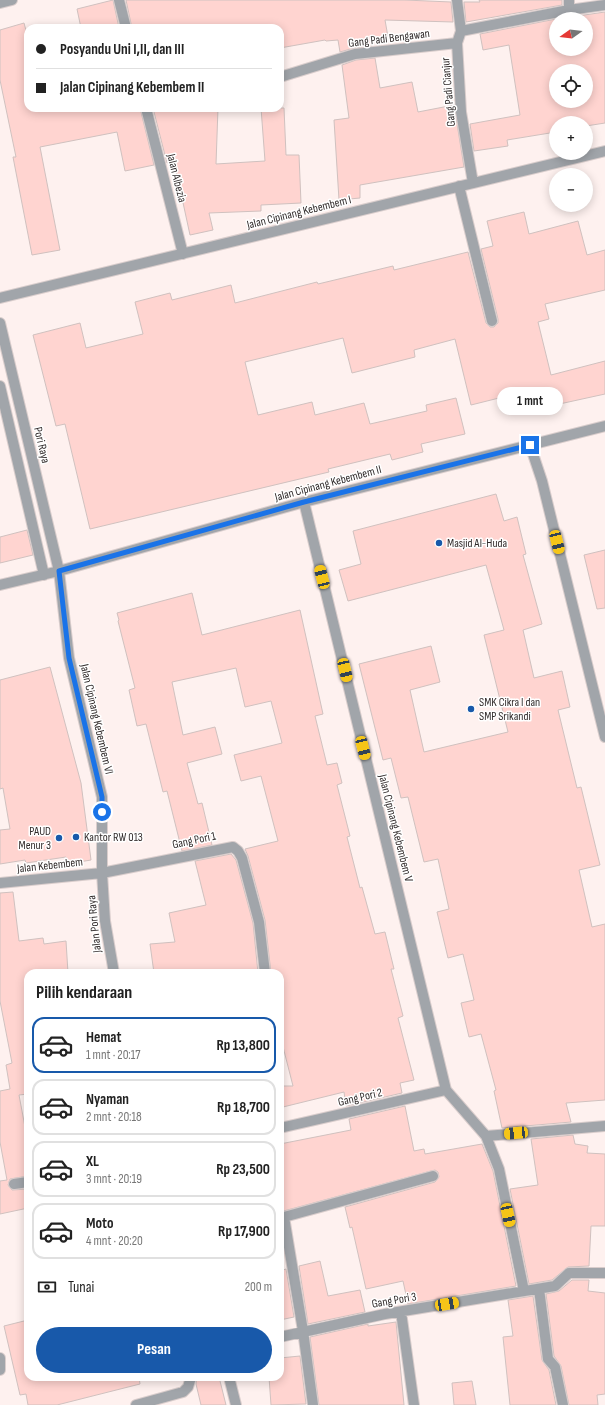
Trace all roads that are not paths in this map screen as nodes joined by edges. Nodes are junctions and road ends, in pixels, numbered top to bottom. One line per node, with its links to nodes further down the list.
1 (12, 0): 4 (street)
2 (119, 0): 7 (street)
3 (457, 0): 8 (street, Gang Padi Cianjur)
4 (0, 4)
5 (569, 5): 6 (street); 8 (street)
6 (605, 5)
7 (125, 24)
8 (461, 31): 9 (street, Gang Padi Cianjur)
9 (457, 43): 10 (street, Gang Padi Bengawan); 13 (street, Gang Padi Cianjur)
10 (284, 77)
11 (147, 112): 15 (street, Jalan Albezia)
12 (605, 150): 13 (street, Jalan Cipinang Kebembem I)
13 (473, 183): 14 (street, Jalan Cipinang Kebembem I)
14 (459, 186): 15 (street, Jalan Cipinang Kebembem I); 17 (street)
15 (183, 254): 16 (street, Jalan Cipinang Kebembem I)
16 (0, 298)
17 (492, 321)
18 (0, 323): 23 (street, Pori Raya)
19 (0, 386): 24 (street)
20 (605, 426): 21 (street, Jalan Cipinang Kebembem II)
21 (530, 445): 22 (street, Jalan Cipinang Kebembem II); 26 (street)
22 (304, 502): 23 (street, Jalan Cipinang Kebembem II); 31 (street, Jalan Cipinang Kebembem V)
23 (59, 571): 24 (street, Jalan Cipinang Kebembem II); 27 (street, Jalan Cipinang Kebembem VI)
24 (44, 575): 25 (street, Jalan Cipinang Kebembem II)
25 (0, 585)
26 (605, 737)
27 (102, 872): 28 (street, Jalan Kebembem); 29 (street, Jalan Pori Raya); 30 (street, Gang Pori 1)
28 (0, 883)
29 (113, 969)
30 (265, 969)
31 (446, 1090): 33 (street, Gang Pori 2); 34 (street)
32 (605, 1126): 34 (street)
33 (284, 1127)
34 (486, 1136): 40 (street)
35 (433, 1176): 42 (street)
36 (24, 1183): 37 (street)
37 (14, 1184)
38 (605, 1273): 39 (street, Gang Pori 3)
39 (539, 1289): 40 (street, Gang Pori 3); 52 (street)
40 (524, 1291): 41 (street, Gang Pori 3)
41 (401, 1312): 42 (street, Gang Pori 3); 51 (street)
42 (304, 1331): 43 (street, Gang Pori 3); 50 (street)
43 (284, 1336)
44 (0, 1358): 45 (street)
45 (0, 1370)
46 (189, 1381): 48 (street)
47 (230, 1381): 49 (street)
48 (136, 1405)
49 (236, 1405)
50 (313, 1405)
51 (414, 1405)
52 (563, 1405)

